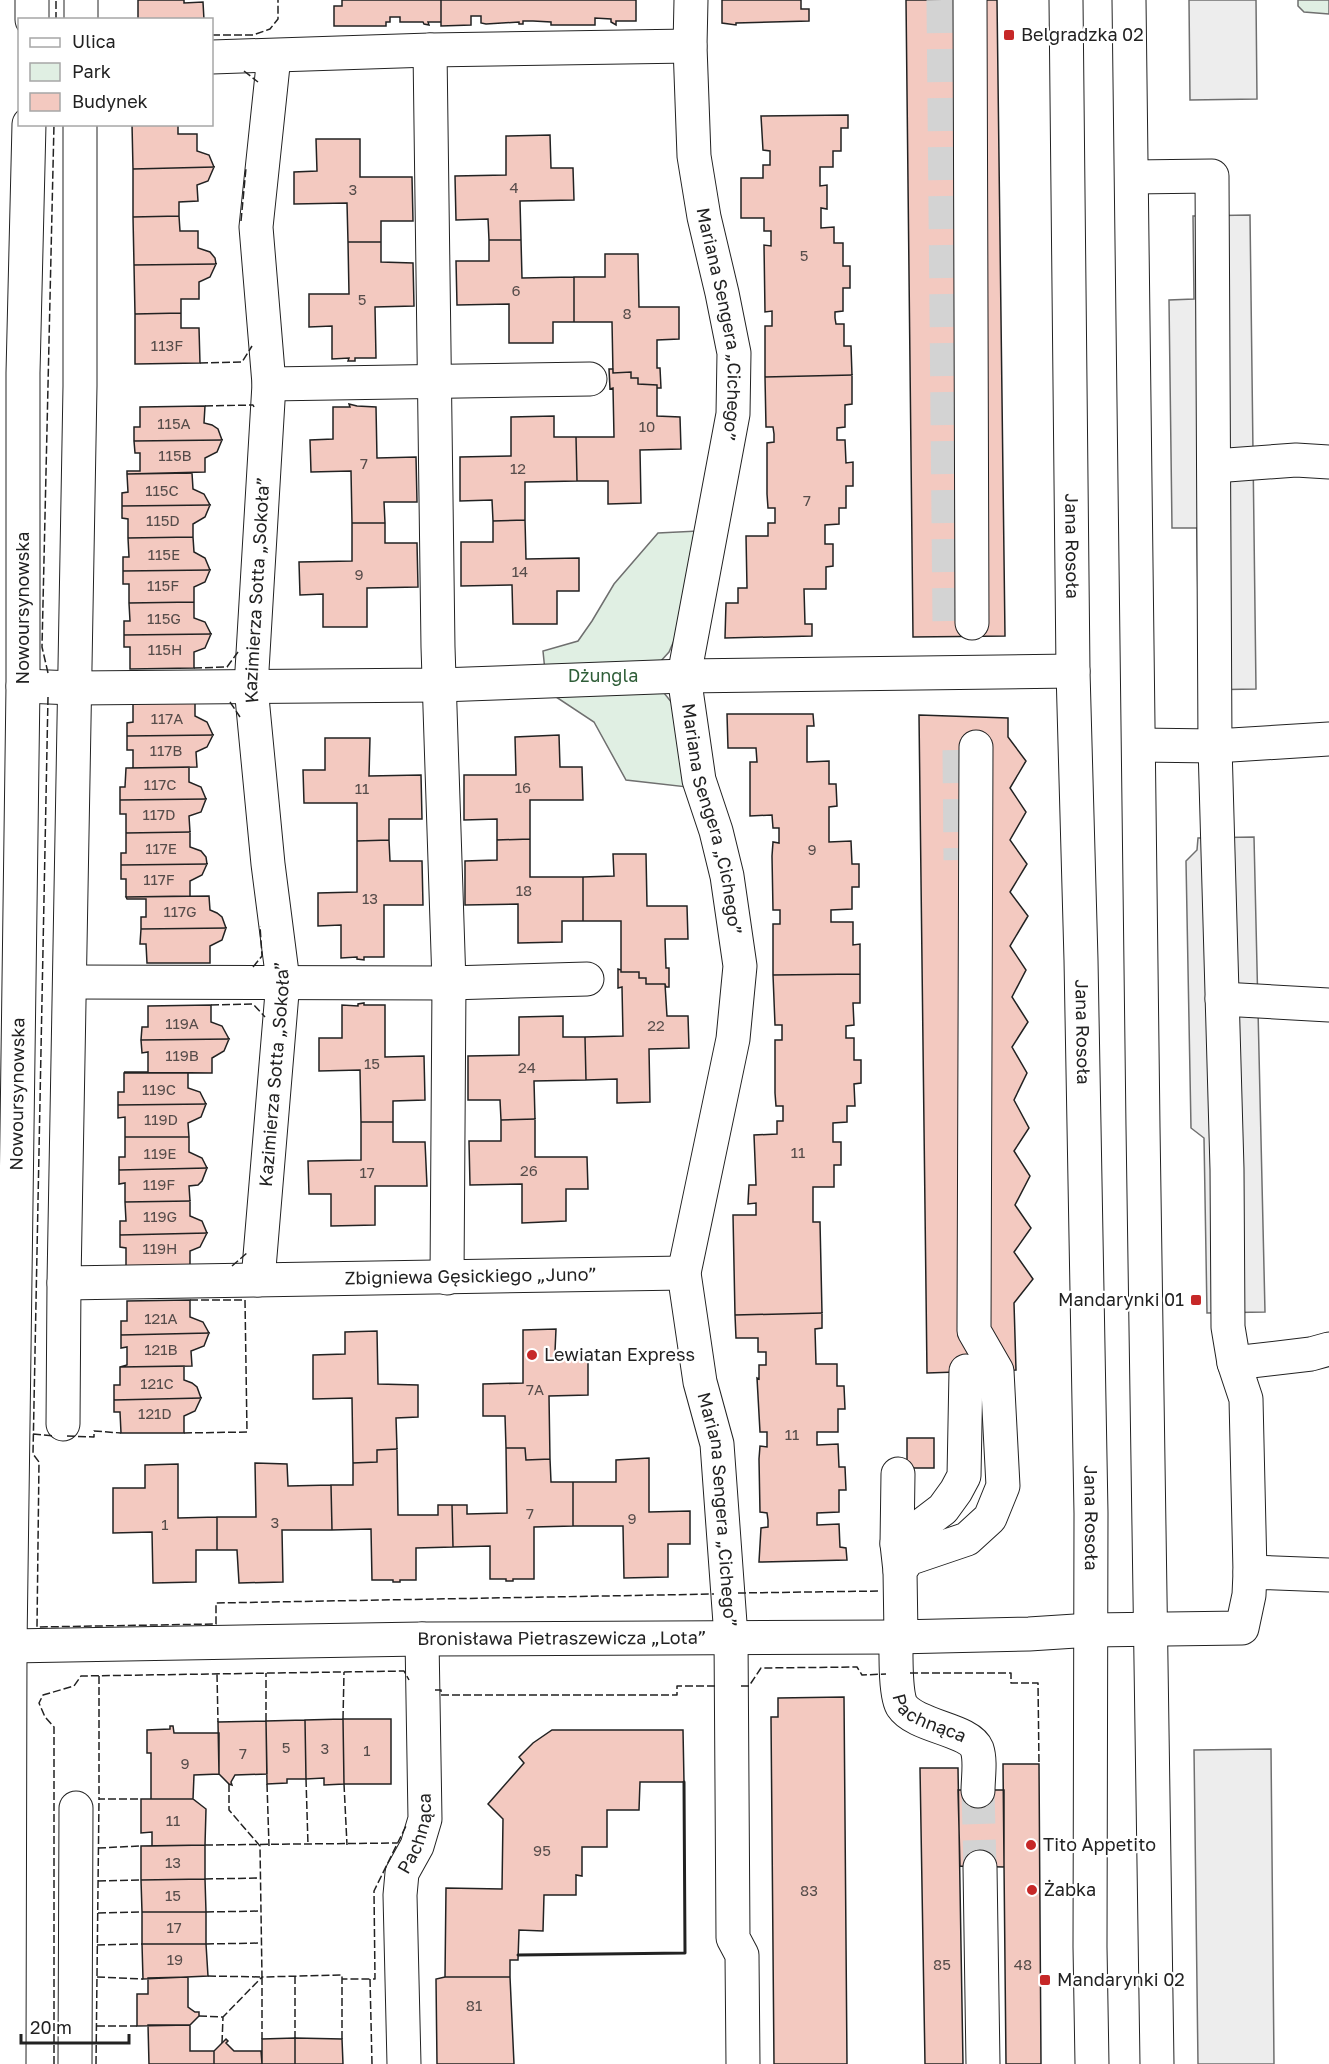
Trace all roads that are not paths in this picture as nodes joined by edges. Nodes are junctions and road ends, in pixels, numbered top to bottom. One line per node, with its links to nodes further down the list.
1 (32, 0): 7 (street)
2 (81, 0): 8 (street)
3 (691, 0): 9 (street, Mariana Sengera „Cichego”)
4 (970, 0): 22 (street)
5 (1066, 0): 23 (street, Jana Rosoła)
6 (1129, 0): 15 (street)
7 (32, 18)
8 (81, 18)
9 (690, 46): 10 (street); 24 (street, Mariana Sengera „Cichego”)
10 (430, 50): 11 (street); 18 (street)
11 (274, 56): 12 (street); 19 (street, Kazimierza Sotta „Sokoła”)
12 (213, 57)
13 (29, 126): 16 (street, Nowoursynowska)
14 (80, 126): 28 (street)
15 (1132, 177): 21 (street); 30 (street)
16 (11, 373): 26 (street, Nowoursynowska)
17 (590, 379): 18 (street)
18 (434, 382): 19 (street); 25 (street)
19 (269, 384): 27 (street, Kazimierza Sotta „Sokoła”)
20 (1329, 462): 21 (street)
21 (1214, 466): 31 (street)
22 (972, 623)
23 (1073, 671): 24 (street); 53 (street, Jana Rosoła)
24 (684, 676): 25 (street); 39 (street, Mariana Sengera „Cichego”)
25 (440, 685): 27 (street); 36 (street)
26 (23, 686): 28 (street); 58 (street, Nowoursynowska)
27 (251, 687): 28 (street); 34 (street, Kazimierza Sotta „Sokoła”)
28 (74, 688): 35 (street)
29 (1329, 740): 31 (street)
30 (1139, 745): 31 (street); 54 (street)
31 (1215, 746): 37 (street)
32 (976, 747): 49 (street)
33 (587, 979): 36 (street)
34 (283, 981): 35 (street); 36 (street); 41 (street, Kazimierza Sotta „Sokoła”)
35 (70, 982): 42 (street)
36 (448, 983): 40 (street)
37 (1222, 999): 38 (street); 44 (street)
38 (1329, 1005)
39 (684, 1274): 40 (street, Zbigniewa Gęsickiego „Juno”); 55 (street, Mariana Sengera „Cichego”)
40 (447, 1278): 41 (street, Zbigniewa Gęsickiego „Juno”)
41 (258, 1280): 42 (street, Zbigniewa Gęsickiego „Juno”)
42 (64, 1283): 46 (street)
43 (1329, 1349): 44 (street)
44 (1234, 1363): 51 (street)
45 (966, 1371): 48 (street)
46 (63, 1424)
47 (898, 1474): 50 (street)
48 (943, 1509): 49 (street); 50 (street)
49 (967, 1539): 50 (street)
50 (898, 1557): 56 (street)
51 (1250, 1572): 52 (street); 54 (street, Bronisława Pietraszewicza „Lota”)
52 (1329, 1575)
53 (1090, 1629): 54 (street, Bronisława Pietraszewicza „Lota”); 56 (street, Bronisława Pietraszewicza „Lota”); 67 (street, Jana Rosoła)
54 (1150, 1630): 68 (street)
55 (730, 1637): 56 (street, Bronisława Pietraszewicza „Lota”); 57 (street, Bronisława Pietraszewicza „Lota”); 65 (street, Mariana Sengera „Cichego”)
56 (899, 1637): 59 (street, Pachnąca)
57 (422, 1638): 58 (street, Bronisława Pietraszewicza „Lota”); 64 (street, Pachnąca)
58 (10, 1646): 62 (street, Nowoursynowska)
59 (978, 1791)
60 (76, 1808): 63 (street)
61 (980, 1867): 66 (street)
62 (9, 2064)
63 (75, 2064)
64 (404, 2064)
65 (743, 2064)
66 (983, 2064)
67 (1092, 2064)
68 (1157, 2064)

